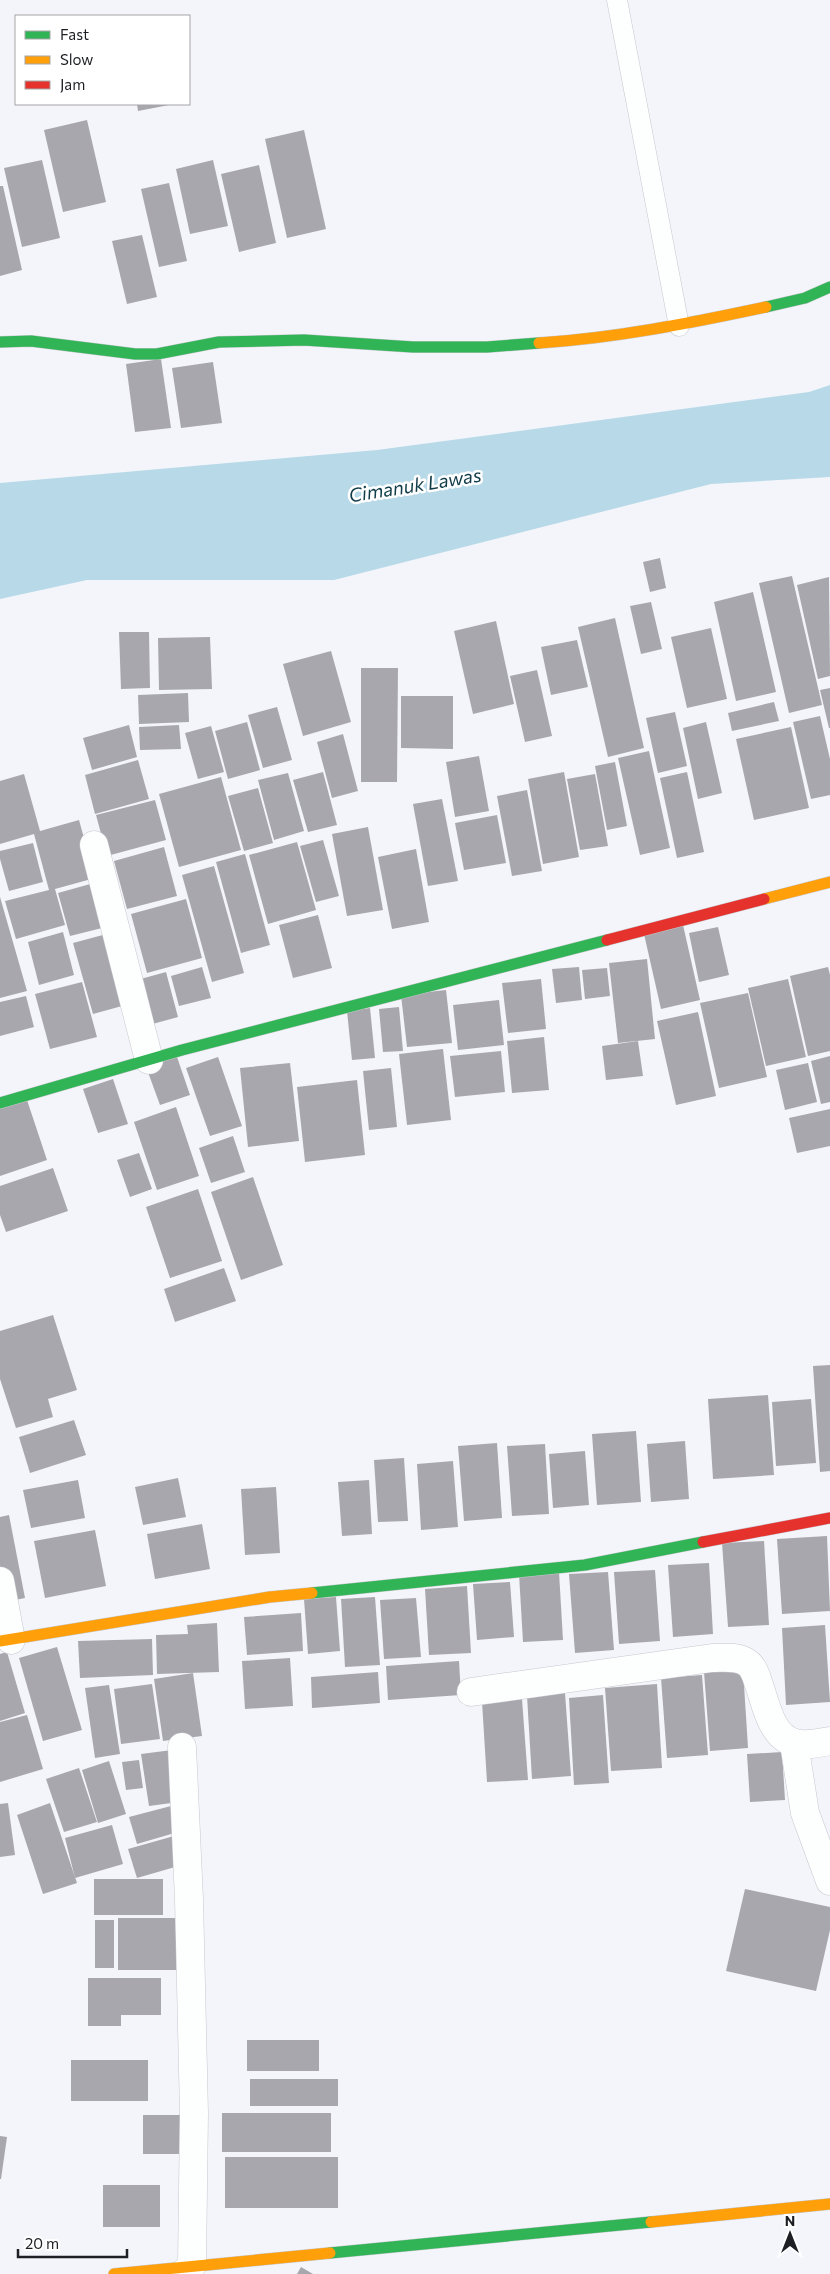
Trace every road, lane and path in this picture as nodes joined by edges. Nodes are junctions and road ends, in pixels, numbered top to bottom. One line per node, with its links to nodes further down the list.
1 (617, 0): 3 (lane)
2 (830, 287): 3 (street)
3 (680, 326): 4 (street)
4 (0, 342)
5 (94, 845): 7 (street)
6 (830, 882): 7 (street)
7 (149, 1060): 8 (street)
8 (0, 1103)
9 (830, 1518): 11 (street)
10 (0, 1581): 11 (street)
11 (5, 1640)
12 (472, 1692): 14 (street)
13 (830, 1741): 14 (street)
14 (794, 1743): 16 (street)
15 (182, 1747): 18 (street)
16 (830, 1880)
17 (830, 2204): 18 (street)
18 (187, 2270): 19 (street)
19 (114, 2274)

